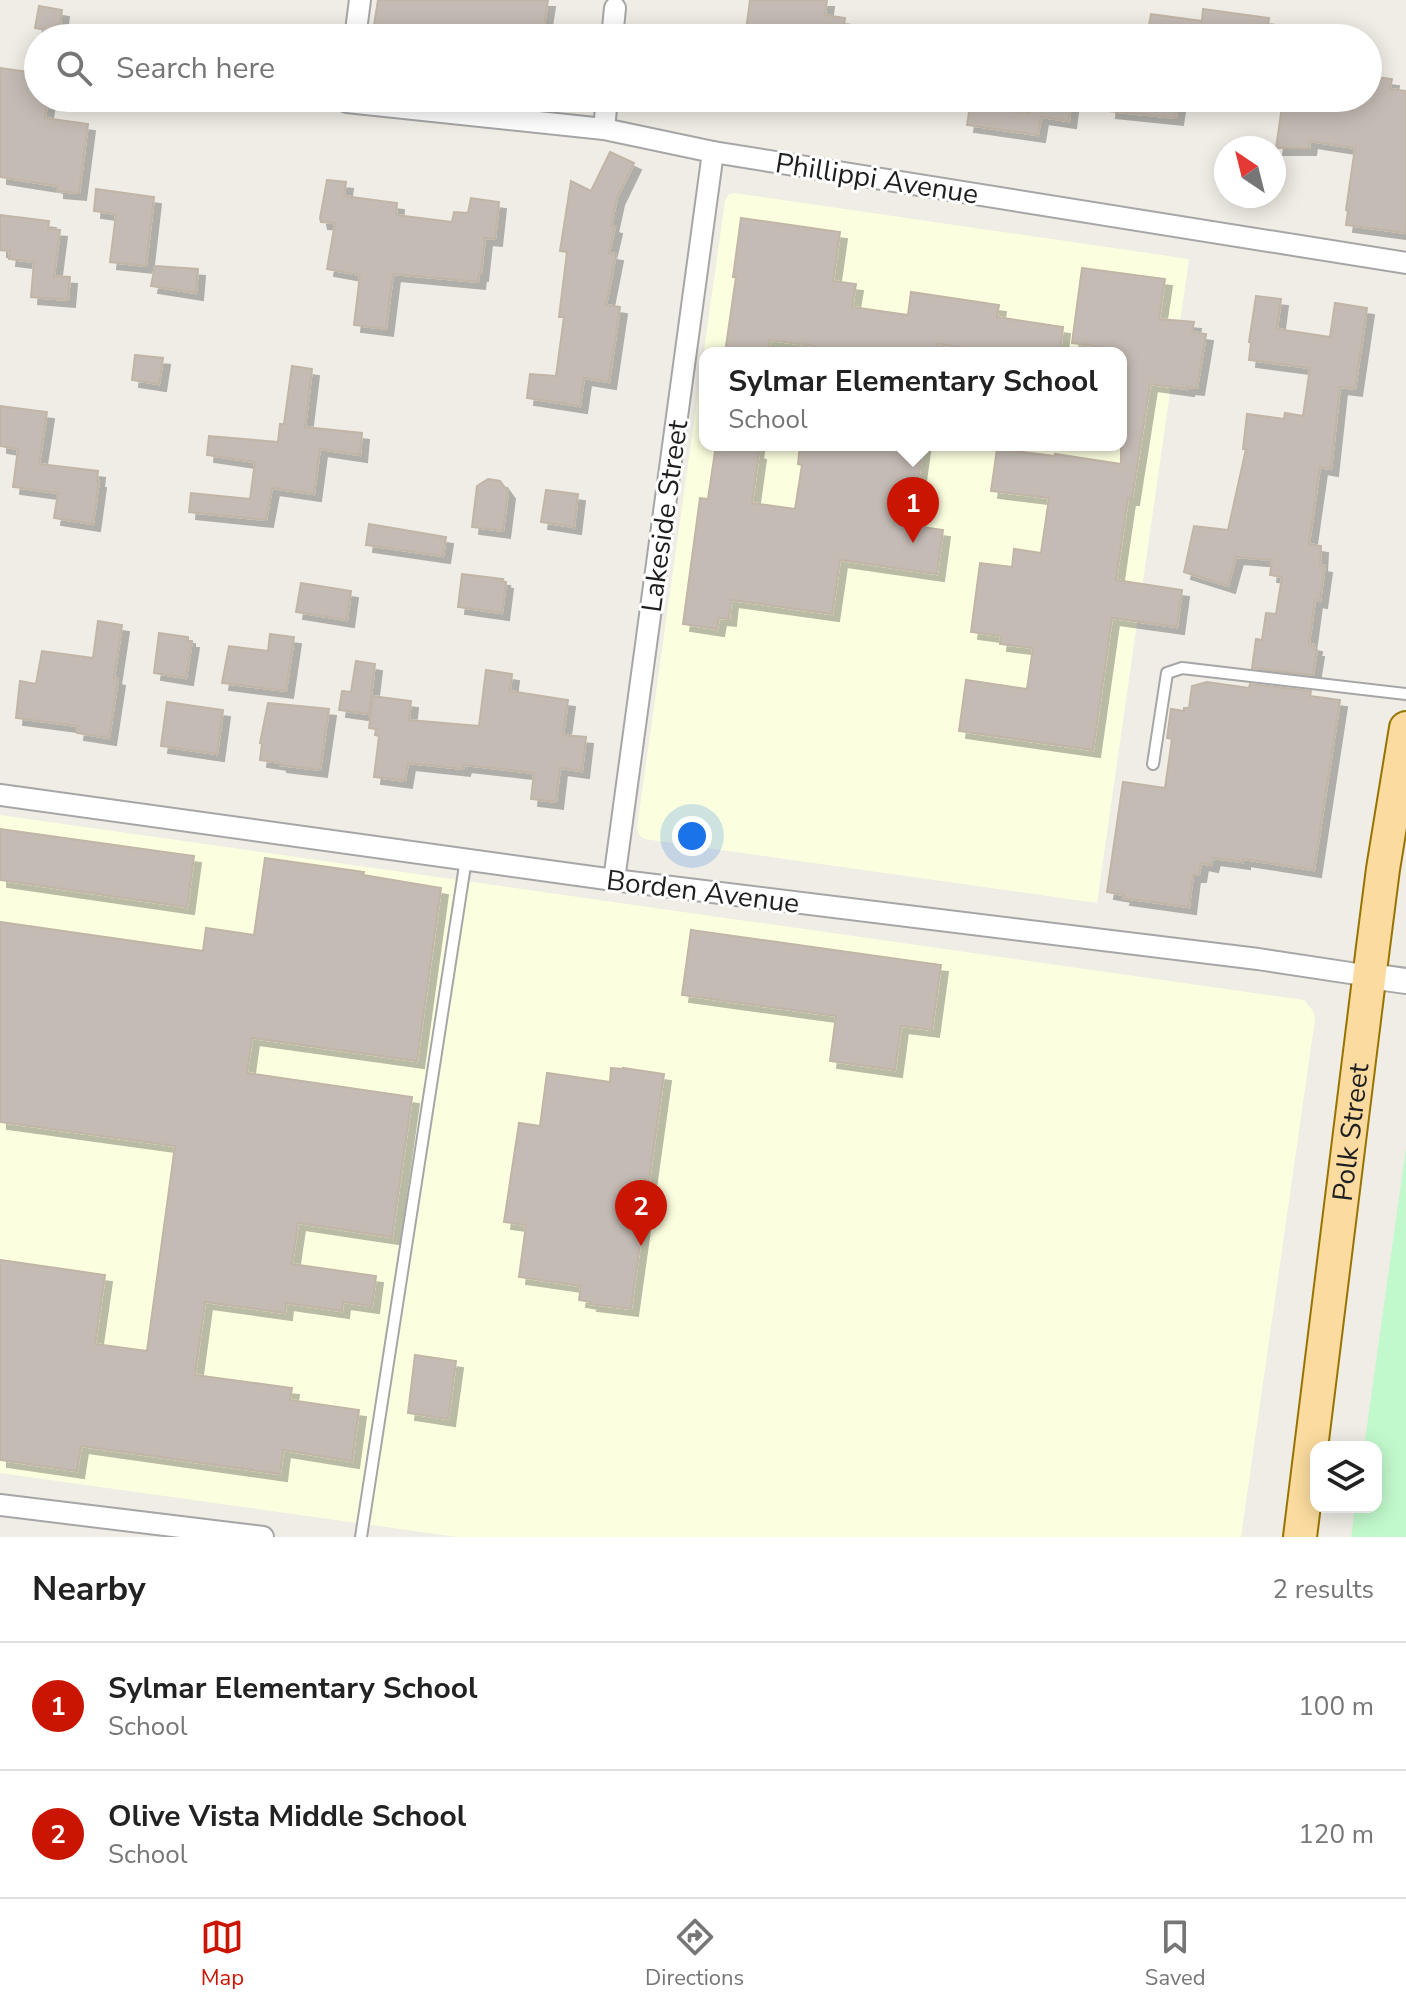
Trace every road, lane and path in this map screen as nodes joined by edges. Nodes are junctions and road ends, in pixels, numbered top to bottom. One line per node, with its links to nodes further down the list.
1 (360, 0): 3 (street)
2 (615, 8): 4 (street)
3 (357, 24)
4 (613, 24)
5 (453, 112): 7 (street, Phillippi Avenue)
6 (606, 112): 7 (street)
7 (604, 129): 8 (street, Phillippi Avenue)
8 (713, 152): 9 (street, Phillippi Avenue); 15 (street, Lakeside Street)
9 (1406, 263)
10 (1406, 694): 12 (lane)
11 (1406, 728): 16 (main road, Polk Street)
12 (1153, 764)
13 (0, 795): 14 (street, Borden Avenue)
14 (466, 859): 15 (street, Borden Avenue); 20 (lane)
15 (614, 880): 16 (street, Borden Avenue)
16 (1370, 976): 17 (street, Borden Avenue); 21 (main road, Polk Street)
17 (1406, 981)
18 (0, 1505): 19 (street)
19 (263, 1537)
20 (361, 1537)
21 (1300, 1537)

